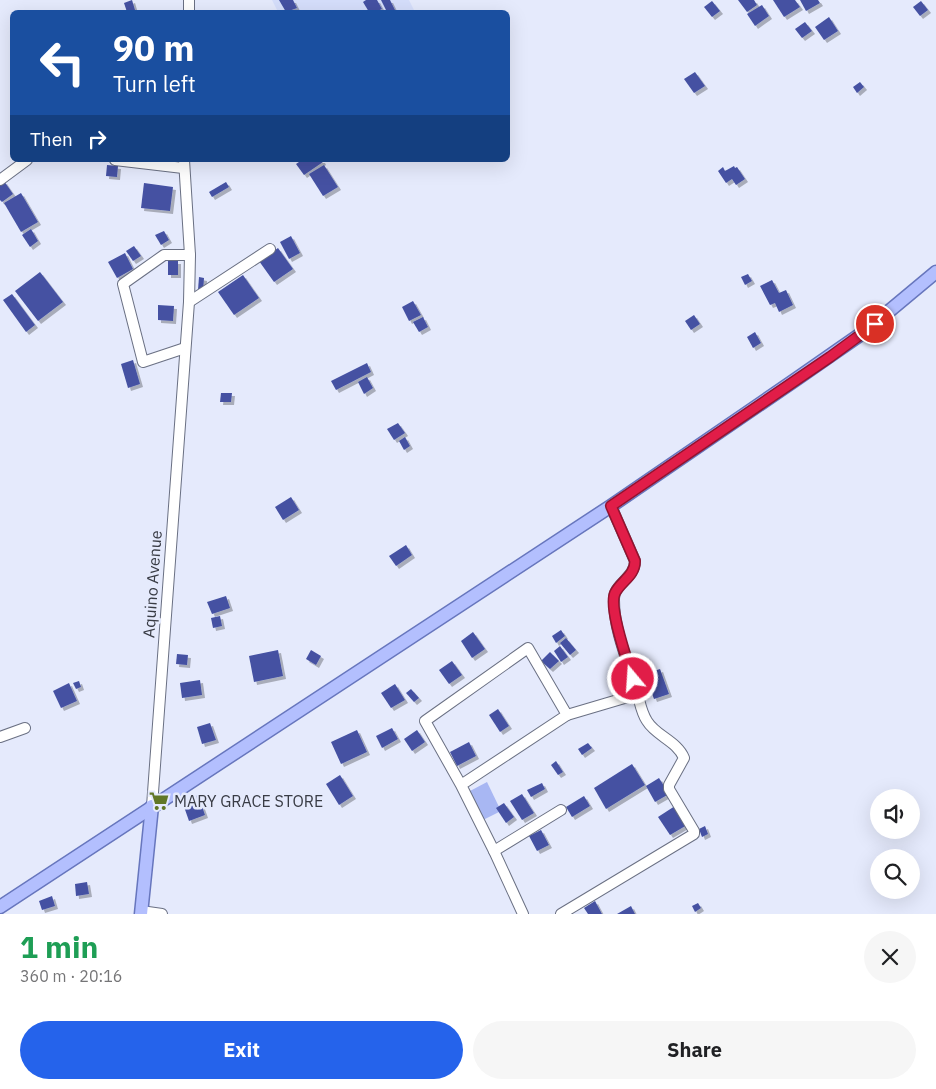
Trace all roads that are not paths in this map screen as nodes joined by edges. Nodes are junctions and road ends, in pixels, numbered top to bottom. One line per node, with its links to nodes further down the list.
1 (24, 162): 4 (street)
2 (150, 162): 3 (street)
3 (184, 164): 6 (street, Aquino Avenue)
4 (0, 180)
5 (270, 249): 8 (street)
6 (190, 255): 8 (street, Aquino Avenue); 9 (street)
7 (936, 272): 10 (main road)
8 (189, 302): 9 (street, Aquino Avenue)
9 (185, 348): 16 (street, Aquino Avenue)
10 (611, 506): 11 (street); 16 (main road)
11 (638, 694): 12 (street); 23 (street)
12 (568, 715): 15 (street); 15 (street)
13 (24, 728): 14 (street)
14 (0, 737)
15 (461, 785): 18 (street)
16 (152, 806): 19 (main road); 20 (main road, Aquino Avenue)
17 (561, 810): 18 (street)
18 (494, 851): 22 (street)
19 (0, 907)
20 (141, 913): 21 (street)
21 (162, 914)
22 (523, 914)
23 (561, 914)

